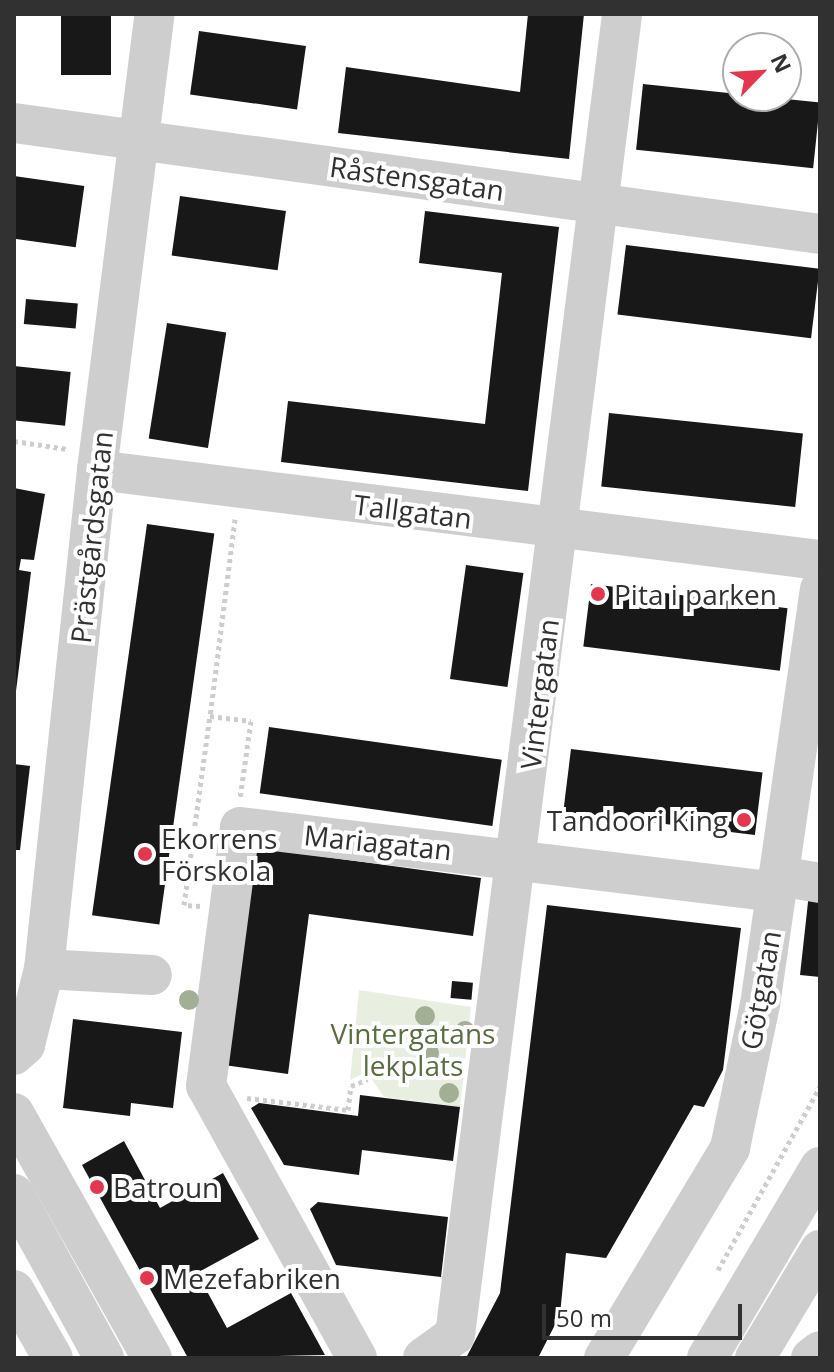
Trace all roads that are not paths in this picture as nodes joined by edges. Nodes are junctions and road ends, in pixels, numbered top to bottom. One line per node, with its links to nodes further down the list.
1 (155, 14): 4 (street, Prästgårdsgatan)
2 (622, 14): 5 (street, Vintergatan)
3 (14, 123): 4 (street, Råstensgatan)
4 (139, 141): 5 (street, Råstensgatan); 7 (street, Prästgårdsgatan)
5 (600, 203): 6 (street, Råstensgatan); 8 (street, Vintergatan)
6 (820, 234)
7 (97, 470): 8 (street, Tallgatan); 14 (street, Prästgårdsgatan)
8 (561, 527): 9 (street, Tallgatan); 11 (street, Vintergatan)
9 (820, 560)
10 (820, 589): 13 (street, Götgatan)
11 (517, 858): 13 (street, Mariagatan); 26 (street, Mariagatan); 27 (street, Vintergatan)
12 (820, 883): 13 (street, Mariagatan)
13 (777, 884): 28 (street, Götgatan)
14 (44, 969): 15 (street); 16 (street, Prästgårdsgatan)
15 (152, 975)
16 (14, 1055)
17 (14, 1113): 25 (street)
18 (820, 1167): 29 (street)
19 (14, 1194): 24 (street)
20 (820, 1250): 30 (street)
21 (14, 1290): 23 (street)
22 (820, 1351): 31 (street)
23 (53, 1358)
24 (104, 1358)
25 (152, 1358)
26 (357, 1358)
27 (423, 1358)
28 (604, 1358)
29 (707, 1358)
30 (755, 1358)
31 (811, 1358)

